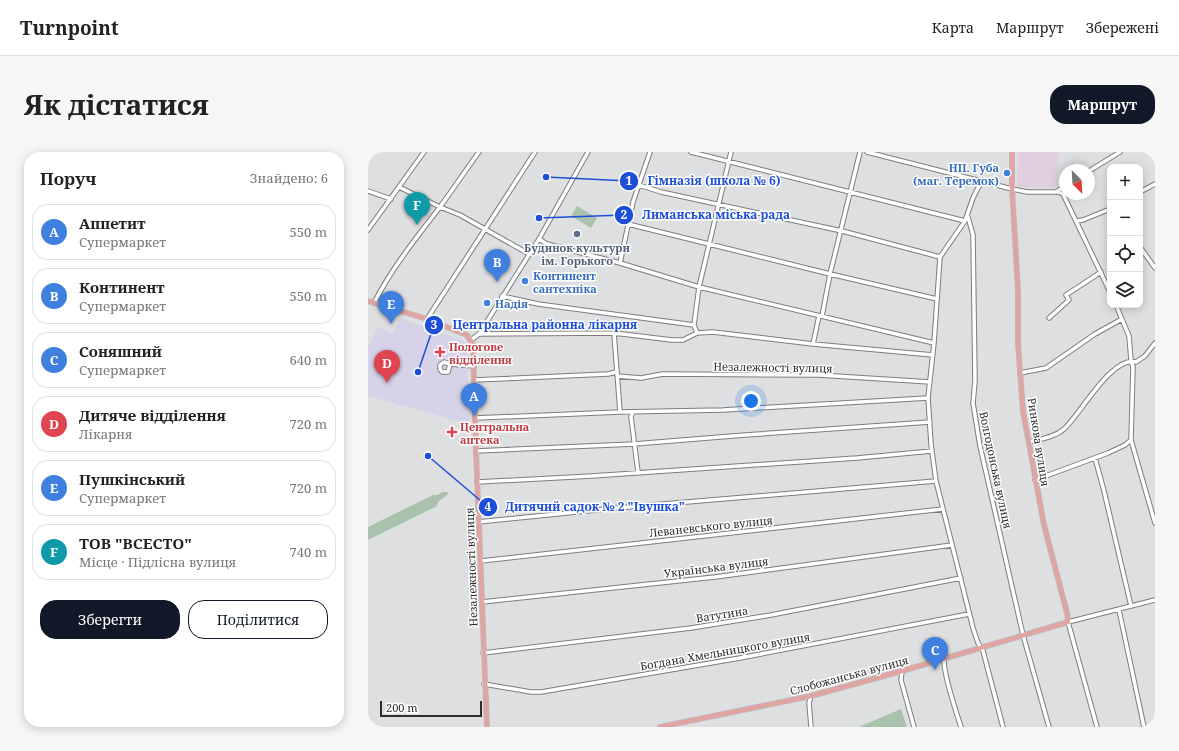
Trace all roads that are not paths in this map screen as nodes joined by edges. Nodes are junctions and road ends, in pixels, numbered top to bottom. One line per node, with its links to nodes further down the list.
1 (371, 152): 13 (street)
2 (424, 152): 19 (street)
3 (479, 152): 28 (street)
4 (535, 152): 35 (street)
5 (588, 152): 40 (street)
6 (650, 152): 18 (street)
7 (691, 152): 14 (street)
8 (731, 152): 14 (street)
9 (860, 152): 24 (street)
10 (867, 152): 16 (street)
11 (1012, 152): 20 (main road, Ринкова вулиця)
12 (1120, 152): 15 (street)
13 (368, 156)
14 (728, 161): 24 (street); 27 (street)
15 (1095, 167)
16 (981, 182): 20 (street); 30 (street)
17 (1155, 184): 23 (street)
18 (639, 185): 27 (street); 34 (street)
19 (399, 187): 26 (street); 28 (street)
20 (1012, 189): 25 (street); 73 (main road, Ринкова вулиця)
21 (368, 190): 26 (street)
22 (1059, 190): 25 (street)
23 (1143, 190)
24 (850, 192): 31 (street); 33 (street)
25 (1056, 192): 32 (street)
26 (391, 199): 37 (street)
27 (718, 204): 36 (street); 42 (street)
28 (440, 206): 35 (street); 55 (street)
29 (1107, 210): 32 (street)
30 (969, 213): 33 (street); 106 (street, Волгодонська вулиця)
31 (844, 221): 38 (street); 39 (street)
32 (1077, 221): 48 (street)
33 (965, 222): 45 (street)
34 (628, 224): 42 (street); 46 (street)
35 (486, 228): 44 (street); 59 (street)
36 (832, 229): 38 (street); 41 (street)
37 (368, 230)
38 (842, 231): 39 (street); 41 (street)
39 (853, 234): 45 (street)
40 (539, 239): 44 (street); 46 (street)
41 (839, 241): 49 (street)
42 (708, 244): 49 (street); 51 (street)
43 (1143, 251): 47 (street)
44 (529, 254): 52 (street)
45 (940, 257): 53 (street)
46 (620, 263): 51 (street)
47 (1154, 265)
48 (1101, 272): 50 (street); 58 (street)
49 (830, 274): 53 (street); 57 (street)
50 (1107, 285)
51 (699, 287): 57 (street); 61 (street)
52 (502, 296): 61 (street); 64 (street)
53 (937, 299): 66 (street)
54 (368, 301): 55 (main road)
55 (374, 303): 59 (main road)
56 (1117, 308): 60 (street)
57 (820, 316): 66 (street); 68 (street)
58 (1049, 318)
59 (427, 319): 65 (main road)
60 (1122, 320): 70 (street); 73 (street)
61 (694, 325): 63 (street)
62 (614, 333): 63 (street); 64 (street); 74 (street)
63 (697, 333): 68 (street)
64 (479, 334): 65 (street)
65 (471, 340): 72 (main road, Незалежності вулиця)
66 (934, 343): 69 (street)
67 (1155, 343): 70 (street)
68 (813, 344): 69 (street)
69 (933, 355): 76 (street)
70 (1131, 360): 82 (street); 83 (street)
71 (450, 364): 72 (street)
72 (474, 366): 75 (main road, Незалежності вулиця)
73 (1020, 373): 83 (main road, Ринкова вулиця)
74 (617, 374): 75 (street, Незалежності вулиця); 76 (street, Незалежності вулиця); 78 (street)
75 (474, 380): 80 (main road, Незалежності вулиця)
76 (930, 382): 77 (street)
77 (928, 398): 79 (street); 81 (street)
78 (620, 412): 79 (street); 80 (street)
79 (633, 412): 84 (street)
80 (475, 418): 85 (main road, Незалежності вулиця)
81 (930, 422): 84 (street); 86 (street)
82 (1131, 440): 87 (street); 92 (street)
83 (1030, 442): 89 (main road, Ринкова вулиця)
84 (634, 444): 85 (street); 88 (street)
85 (476, 451): 91 (main road, Незалежності вулиця)
86 (932, 451): 88 (street); 90 (street)
87 (1095, 458): 89 (street); 102 (street)
88 (638, 472): 91 (street)
89 (1035, 480): 105 (main road, Ринкова вулиця)
90 (936, 481): 94 (street); 95 (street)
91 (477, 482): 95 (main road, Незалежності вулиця)
92 (1150, 502): 93 (street); 96 (street)
93 (1155, 502)
94 (943, 509): 97 (street); 98 (street, Леваневського вулиця)
95 (478, 522): 98 (main road, Незалежності вулиця)
96 (1155, 523)
97 (952, 545): 99 (street); 101 (street, Українська вулиця)
98 (481, 561): 101 (main road, Незалежності вулиця)
99 (961, 578): 104 (street); 108 (street, Ватутина)
100 (1155, 600): 102 (street, Слобожанська вулиця)
101 (482, 602): 108 (main road, Незалежності вулиця)
102 (1131, 606): 103 (street, Слобожанська вулиця)
103 (1119, 610): 105 (street, Слобожанська вулиця); 121 (street)
104 (969, 614): 107 (street); 111 (street, Богдана Хмельницкого вулиця)
105 (1068, 622): 106 (main road, Слобожанська вулиця); 120 (street, Ринкова вулиця)
106 (1023, 634): 107 (main road, Слобожанська вулиця); 119 (street, Волгодонська вулиця)
107 (981, 647): 109 (main road, Слобожанська вулиця); 118 (street)
108 (483, 653): 111 (main road, Незалежності вулиця)
109 (944, 659): 110 (main road, Слобожанська вулиця); 117 (street)
110 (902, 671): 112 (main road, Слобожанська вулиця); 116 (street)
111 (484, 684): 113 (main road, Незалежності вулиця)
112 (811, 696): 114 (main road, Слобожанська вулиця); 115 (street)
113 (487, 727)
114 (660, 727)
115 (811, 727)
116 (914, 727)
117 (961, 727)
118 (1004, 727)
119 (1049, 727)
120 (1097, 727)
121 (1144, 727)

